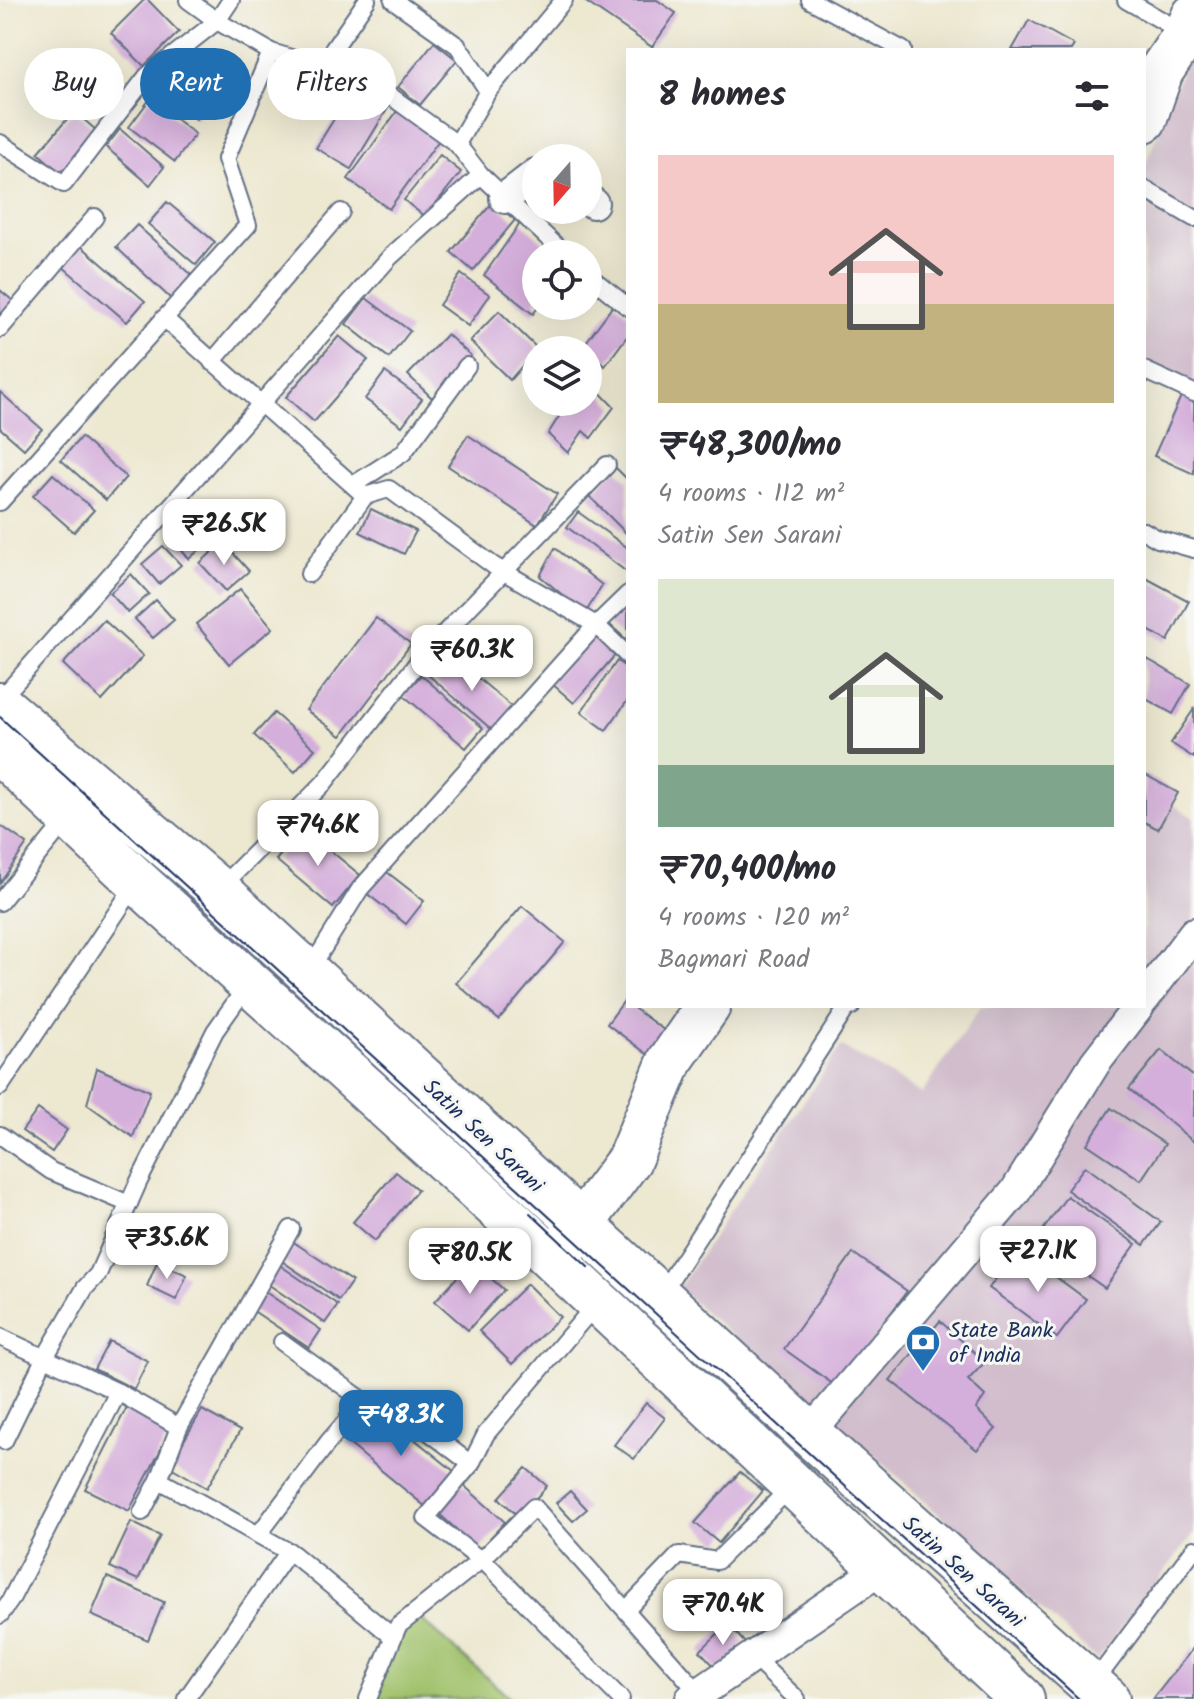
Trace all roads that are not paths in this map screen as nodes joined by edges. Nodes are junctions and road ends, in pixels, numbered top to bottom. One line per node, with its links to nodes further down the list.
1 (188, 0): 8 (lane)
2 (231, 0): 8 (lane)
3 (367, 0): 10 (lane)
4 (393, 0): 14 (lane)
5 (564, 0): 14 (lane)
6 (810, 0): 11 (lane)
7 (1126, 0): 9 (lane)
8 (217, 21): 12 (lane); 17 (lane)
9 (1190, 25): 16 (main road)
10 (334, 48)
11 (899, 48)
12 (267, 50)
13 (267, 62): 29 (lane)
14 (488, 91): 18 (lane)
15 (396, 100): 18 (lane)
16 (1146, 114)
17 (0, 143)
18 (457, 144): 19 (lane)
19 (481, 175): 22 (lane); 35 (lane)
20 (522, 185): 22 (street)
21 (1146, 190): 25 (lane)
22 (505, 198): 26 (lane)
23 (341, 212): 31 (lane)
24 (95, 217): 30 (lane)
25 (1194, 218)
26 (550, 240)
27 (602, 286): 28 (lane)
28 (626, 305)
29 (164, 318): 31 (lane); 38 (lane)
30 (0, 329)
31 (212, 362): 35 (lane)
32 (467, 366): 37 (lane)
33 (1146, 371): 34 (lane)
34 (1194, 393)
35 (260, 404): 37 (lane); 46 (lane)
36 (607, 465): 41 (lane)
37 (359, 490): 41 (lane); 42 (lane)
38 (0, 502)
39 (1146, 532): 40 (lane)
40 (1194, 549)
41 (504, 572): 44 (lane); 50 (lane)
42 (309, 574)
43 (626, 596): 44 (lane)
44 (596, 625): 45 (lane); 53 (lane)
45 (626, 654)
46 (0, 702): 50 (main road, Satin Sen Sarani)
47 (1, 757): 48 (main road, Satin Sen Sarani)
48 (69, 816): 49 (main road, Satin Sen Sarani); 51 (lane)
49 (137, 881): 54 (main road, Satin Sen Sarani); 59 (lane)
50 (218, 890): 53 (main road, Satin Sen Sarani)
51 (0, 902)
52 (1194, 933): 55 (street)
53 (309, 972): 62 (main road, Satin Sen Sarani)
54 (249, 982): 61 (lane); 64 (main road, Satin Sen Sarani)
55 (1146, 996)
56 (707, 1008): 62 (main road)
57 (848, 1008): 65 (lane)
58 (1137, 1008): 73 (street)
59 (0, 1087)
60 (0, 1135): 61 (lane)
61 (129, 1204): 69 (lane)
62 (582, 1227): 64 (main road); 65 (main road, Satin Sen Sarani)
63 (291, 1229): 72 (lane)
64 (553, 1261): 66 (main road, Satin Sen Sarani)
65 (659, 1297): 73 (main road, Satin Sen Sarani)
66 (597, 1302): 75 (lane); 77 (main road, Satin Sen Sarani)
67 (0, 1337): 69 (lane)
68 (282, 1342): 71 (lane)
69 (44, 1359): 70 (lane); 74 (lane)
70 (118, 1392): 72 (lane); 85 (lane)
71 (364, 1401): 75 (lane); 79 (lane)
72 (179, 1427): 76 (lane)
73 (809, 1434): 88 (main road, Satin Sen Sarani)
74 (4, 1441)
75 (471, 1464): 82 (lane)
76 (159, 1480): 78 (lane); 79 (lane)
77 (794, 1485): 83 (main road, Satin Sen Sarani); 84 (lane)
78 (142, 1512)
79 (259, 1534): 81 (lane)
80 (1194, 1549): 88 (lane)
81 (289, 1551): 86 (lane); 90 (lane)
82 (481, 1560): 84 (lane); 86 (lane); 92 (lane)
83 (881, 1569): 87 (street); 94 (main road, Satin Sen Sarani)
84 (627, 1609): 89 (lane)
85 (0, 1615)
86 (393, 1637): 91 (lane)
87 (752, 1656): 89 (street); 93 (lane)
88 (1100, 1692)
89 (695, 1696)
90 (186, 1699)
91 (368, 1699)
92 (621, 1699)
93 (797, 1699)
94 (1022, 1699)

